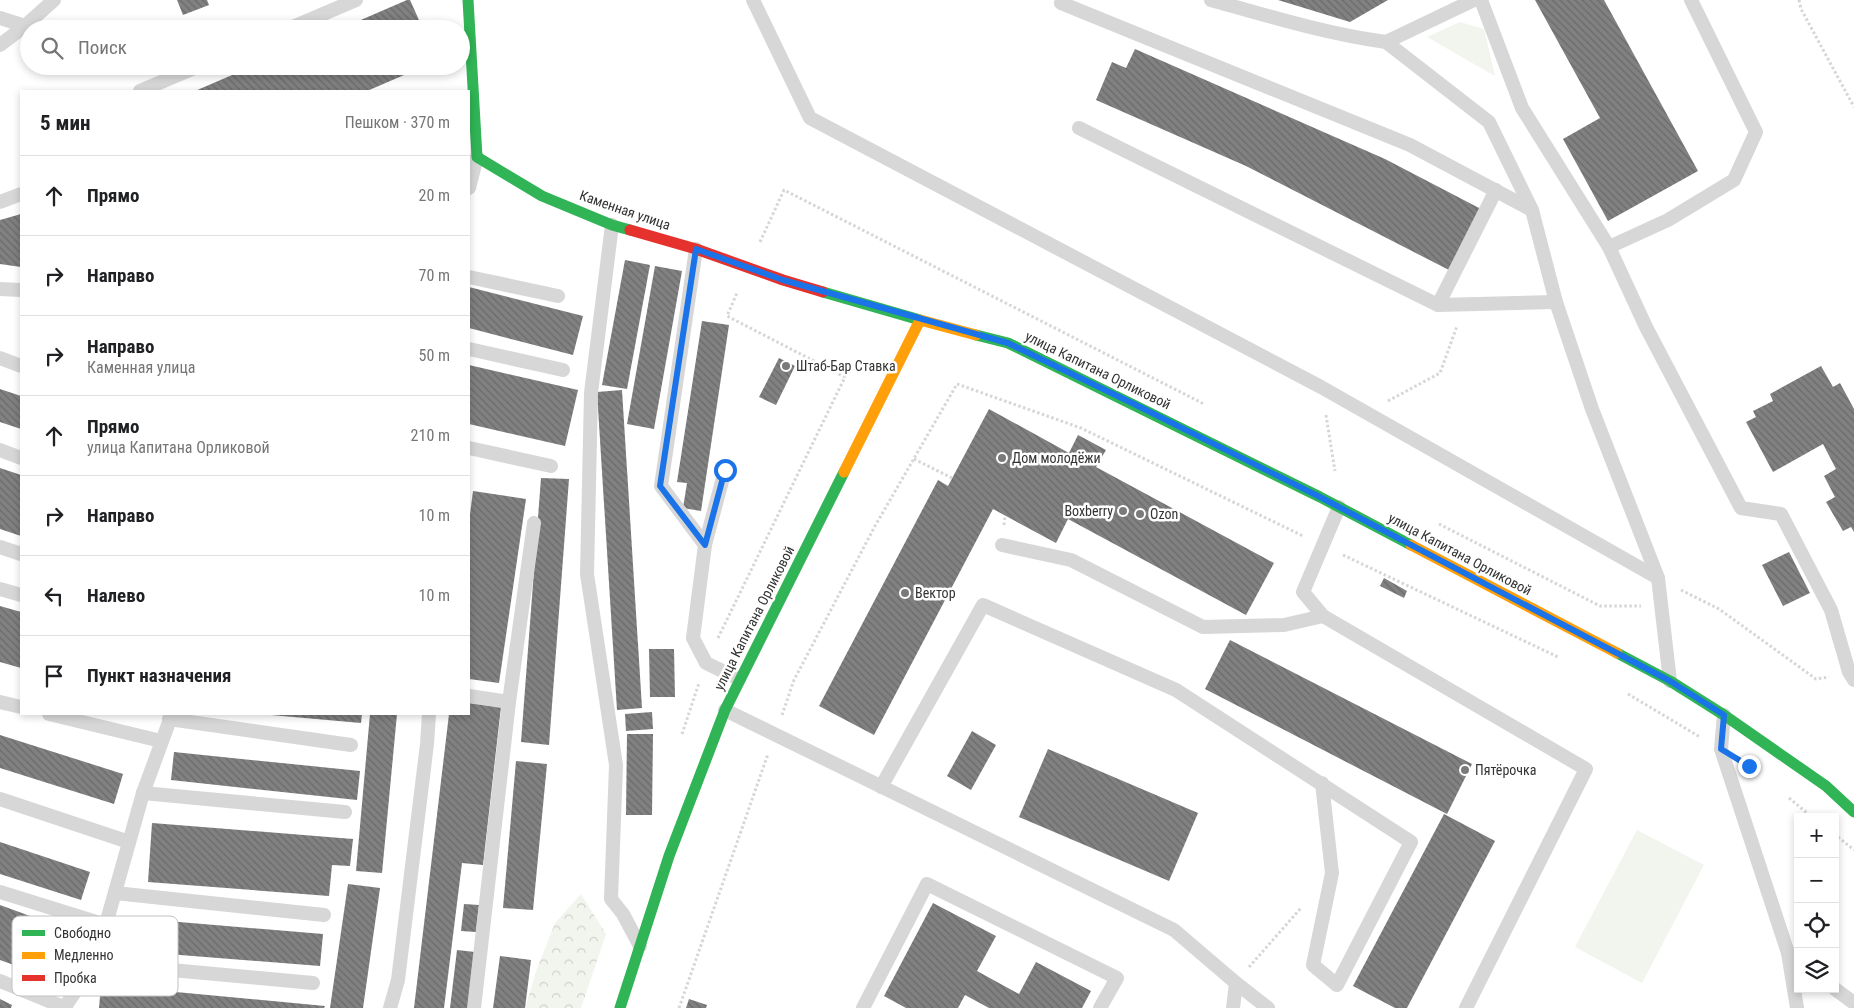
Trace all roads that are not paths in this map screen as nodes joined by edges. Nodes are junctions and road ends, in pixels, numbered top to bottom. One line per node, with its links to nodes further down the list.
1 (54, 0): 11 (lane)
2 (356, 0): 12 (lane)
3 (468, 0): 13 (street)
4 (753, 0): 53 (lane)
5 (1211, 0): 17 (lane)
6 (1474, 0): 17 (lane)
7 (1481, 0): 29 (lane)
8 (1691, 0): 29 (lane)
9 (1061, 2): 24 (lane)
10 (0, 18): 14 (lane)
11 (32, 20)
12 (309, 20)
13 (469, 20)
14 (20, 24)
15 (20, 30): 18 (lane)
16 (470, 31): 22 (street)
17 (1386, 42): 27 (lane)
18 (0, 45)
19 (178, 75): 20 (lane)
20 (142, 90)
21 (1079, 128): 36 (lane)
22 (478, 157): 23 (lane); 28 (street, Каменная улица)
23 (470, 185)
24 (1496, 190): 27 (lane); 36 (lane)
25 (20, 194): 26 (lane)
26 (0, 202)
27 (1532, 210): 35 (lane)
28 (612, 225): 30 (street, Каменная улица); 83 (lane)
29 (1608, 247): 58 (lane)
30 (696, 249): 37 (street, Каменная улица); 49 (lane)
31 (470, 277): 34 (lane)
32 (0, 289): 33 (lane)
33 (20, 290)
34 (558, 296)
35 (1556, 302): 36 (lane); 53 (lane)
36 (1438, 305)
37 (920, 320): 47 (street, улица Капитана Орликовой); 57 (street, улица Капитана Орликовой)
38 (470, 349): 41 (lane)
39 (0, 358): 40 (lane)
40 (20, 366)
41 (563, 370)
42 (470, 448): 45 (lane)
43 (0, 450): 44 (lane)
44 (20, 458)
45 (552, 466)
46 (725, 470): 49 (lane)
47 (1339, 507): 56 (lane); 59 (street, улица Капитана Орликовой)
48 (534, 523): 62 (lane)
49 (705, 545): 57 (lane)
50 (1002, 545): 56 (lane)
51 (0, 547): 52 (lane)
52 (20, 554)
53 (1658, 578): 59 (lane)
54 (0, 589): 55 (lane)
55 (20, 595)
56 (1323, 616): 102 (lane)
57 (739, 679): 64 (street, улица Капитана Орликовой)
58 (1854, 680)
59 (1670, 681): 67 (street, улица Капитана Орликовой)
60 (470, 696): 62 (lane)
61 (0, 702): 63 (lane)
62 (509, 702): 96 (lane)
63 (20, 707)
64 (725, 710): 72 (lane); 83 (street, улица Капитана Орликовой)
65 (53, 715): 69 (lane)
66 (429, 715): 95 (lane)
67 (1724, 715): 76 (street, улица Капитана Орликовой); 84 (lane)
68 (170, 716): 69 (lane); 70 (lane)
69 (162, 741): 73 (lane)
70 (351, 745)
71 (1322, 783): 71 (lane); 72 (lane)
72 (881, 787): 87 (lane)
73 (143, 792): 75 (lane); 77 (lane)
74 (0, 798): 77 (lane)
75 (345, 812)
76 (1854, 812)
77 (129, 842): 79 (lane)
78 (0, 892): 81 (lane)
79 (115, 893): 80 (lane); 82 (lane)
80 (324, 915)
81 (77, 916)
82 (109, 916)
83 (640, 947): 97 (street, улица Капитана Орликовой)
84 (1793, 957): 103 (lane)
85 (178, 971): 88 (lane)
86 (0, 981): 89 (lane)
87 (1236, 983): 100 (lane); 101 (lane)
88 (313, 984)
89 (12, 986)
90 (1839, 992): 93 (lane)
91 (36, 996): 94 (lane)
92 (73, 996): 94 (lane)
93 (1854, 1003)
94 (65, 1008)
95 (390, 1008)
96 (474, 1008)
97 (620, 1008)
98 (863, 1008): 99 (lane)
99 (1100, 1008)
100 (1233, 1008)
101 (1268, 1008)
102 (1466, 1008)
103 (1797, 1008)

